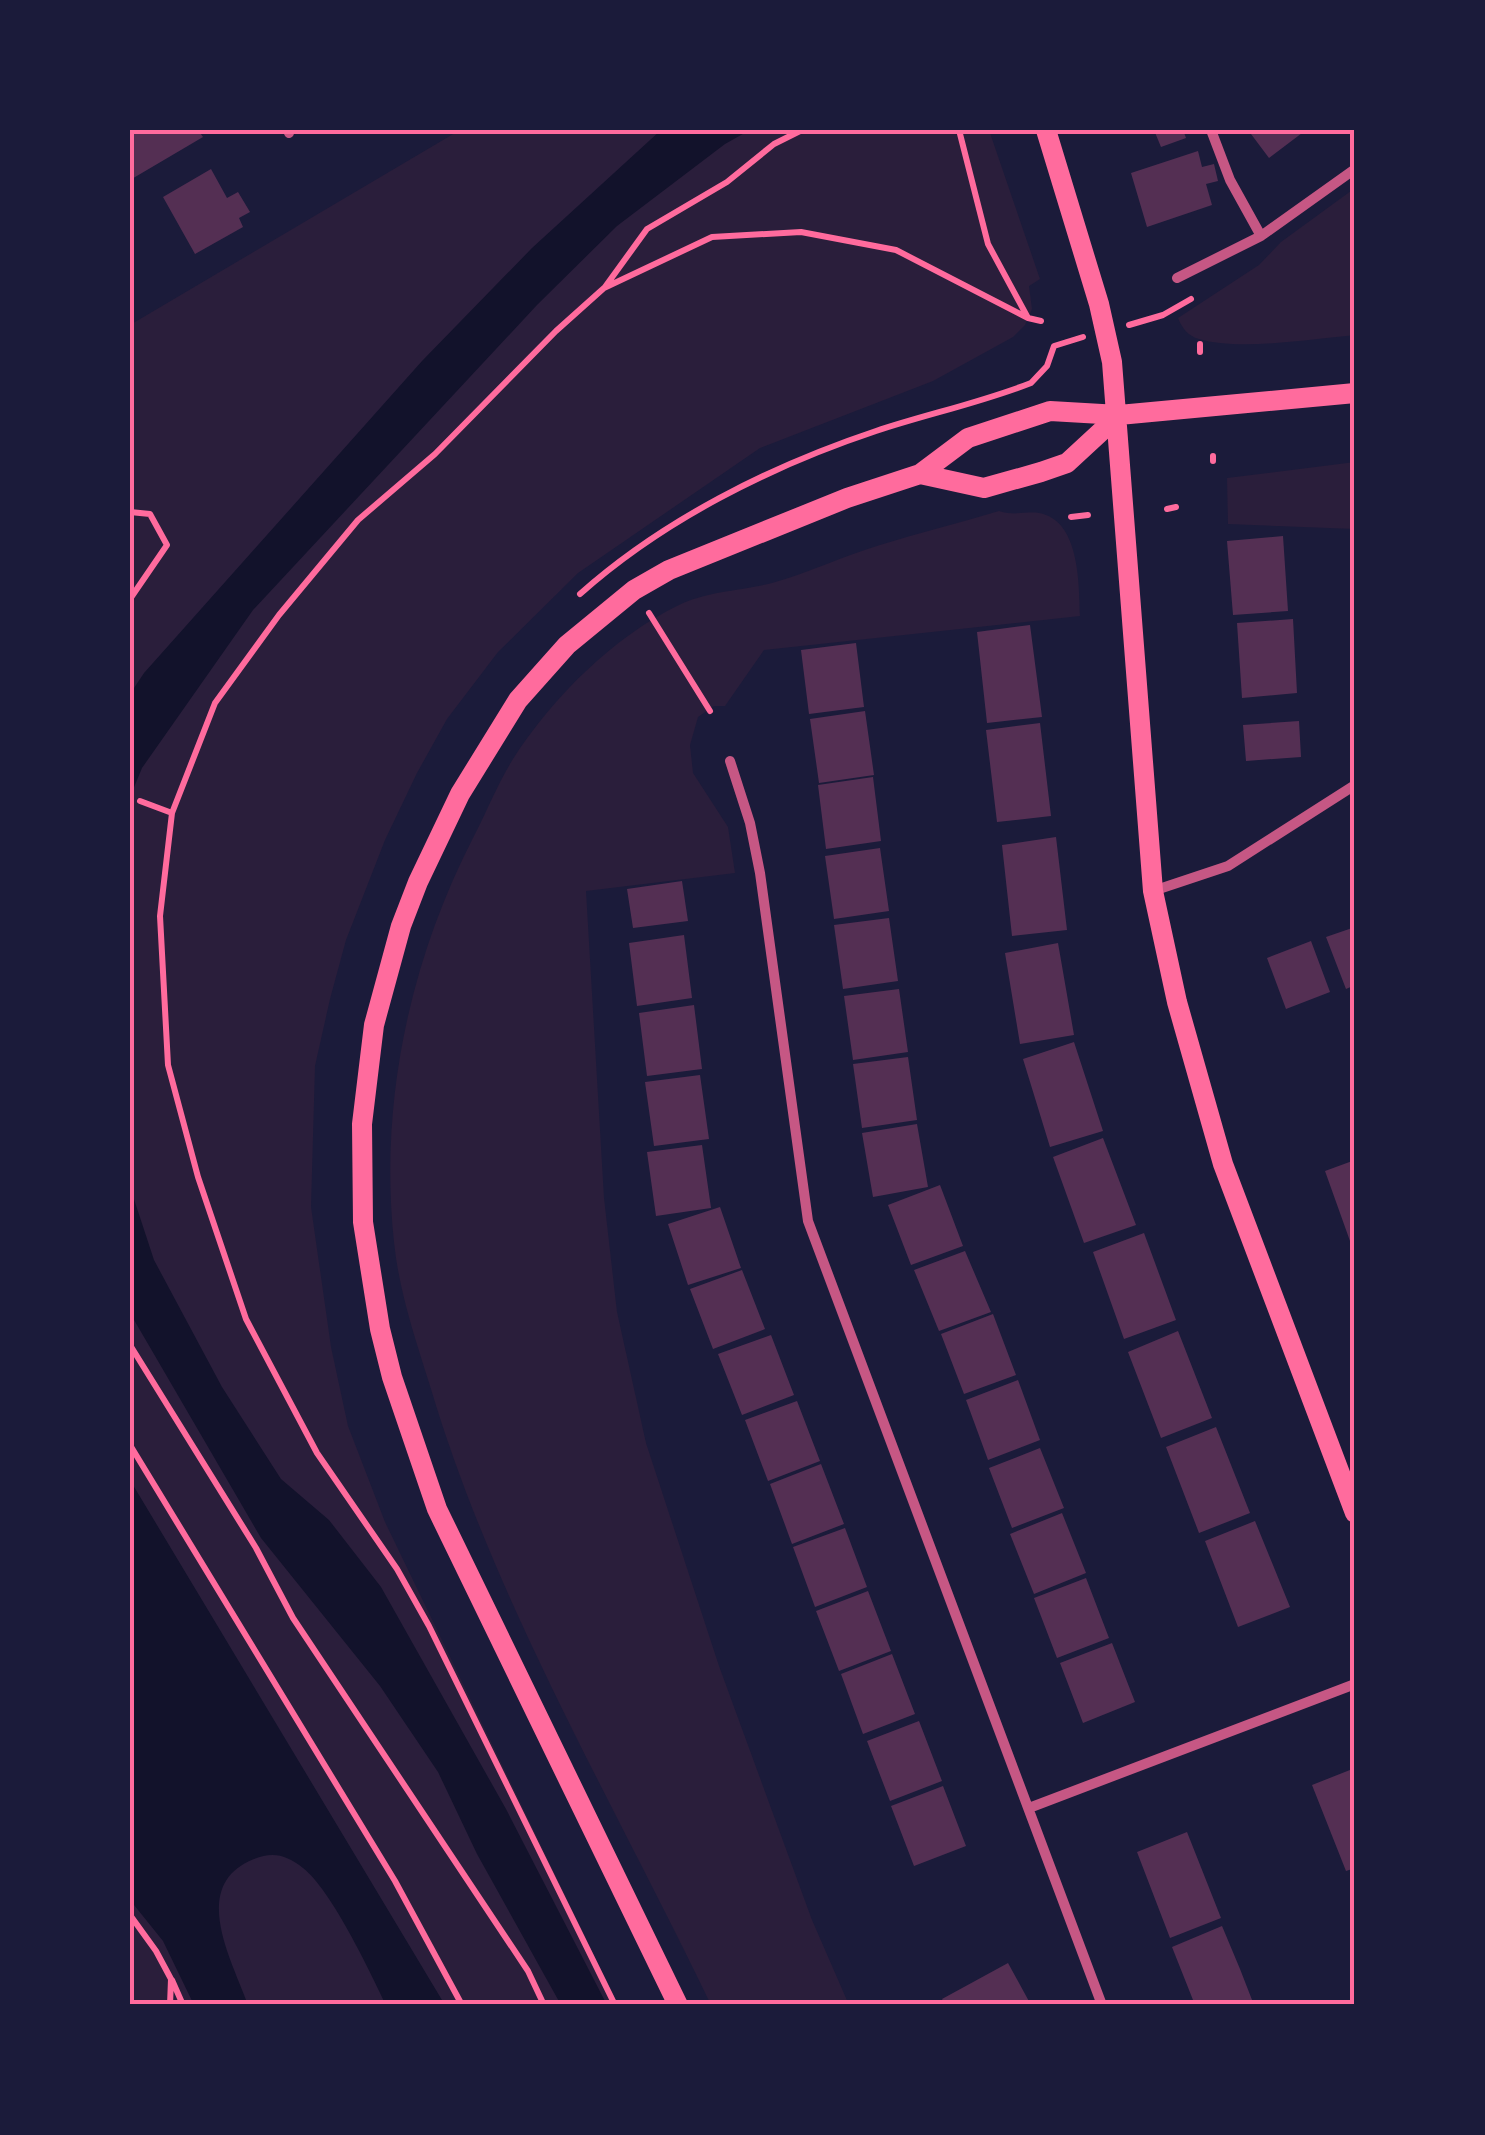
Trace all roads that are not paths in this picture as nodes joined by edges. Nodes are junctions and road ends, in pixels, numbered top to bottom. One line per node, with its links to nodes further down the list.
1 (1046, 130): 7 (main road)
2 (1211, 130): 4 (street)
3 (1355, 169): 4 (street)
4 (1262, 236): 5 (street)
5 (1177, 278)
6 (1355, 394): 7 (main road)
7 (1118, 415): 8 (main road); 8 (main road); 11 (main road)
8 (920, 474): 15 (main road)
9 (730, 761): 14 (street)
10 (1355, 785): 11 (street)
11 (1154, 891): 12 (main road)
12 (1355, 1514)
13 (1355, 1684): 14 (street)
14 (1029, 1808): 16 (street)
15 (678, 2005)
16 (1102, 2005)

